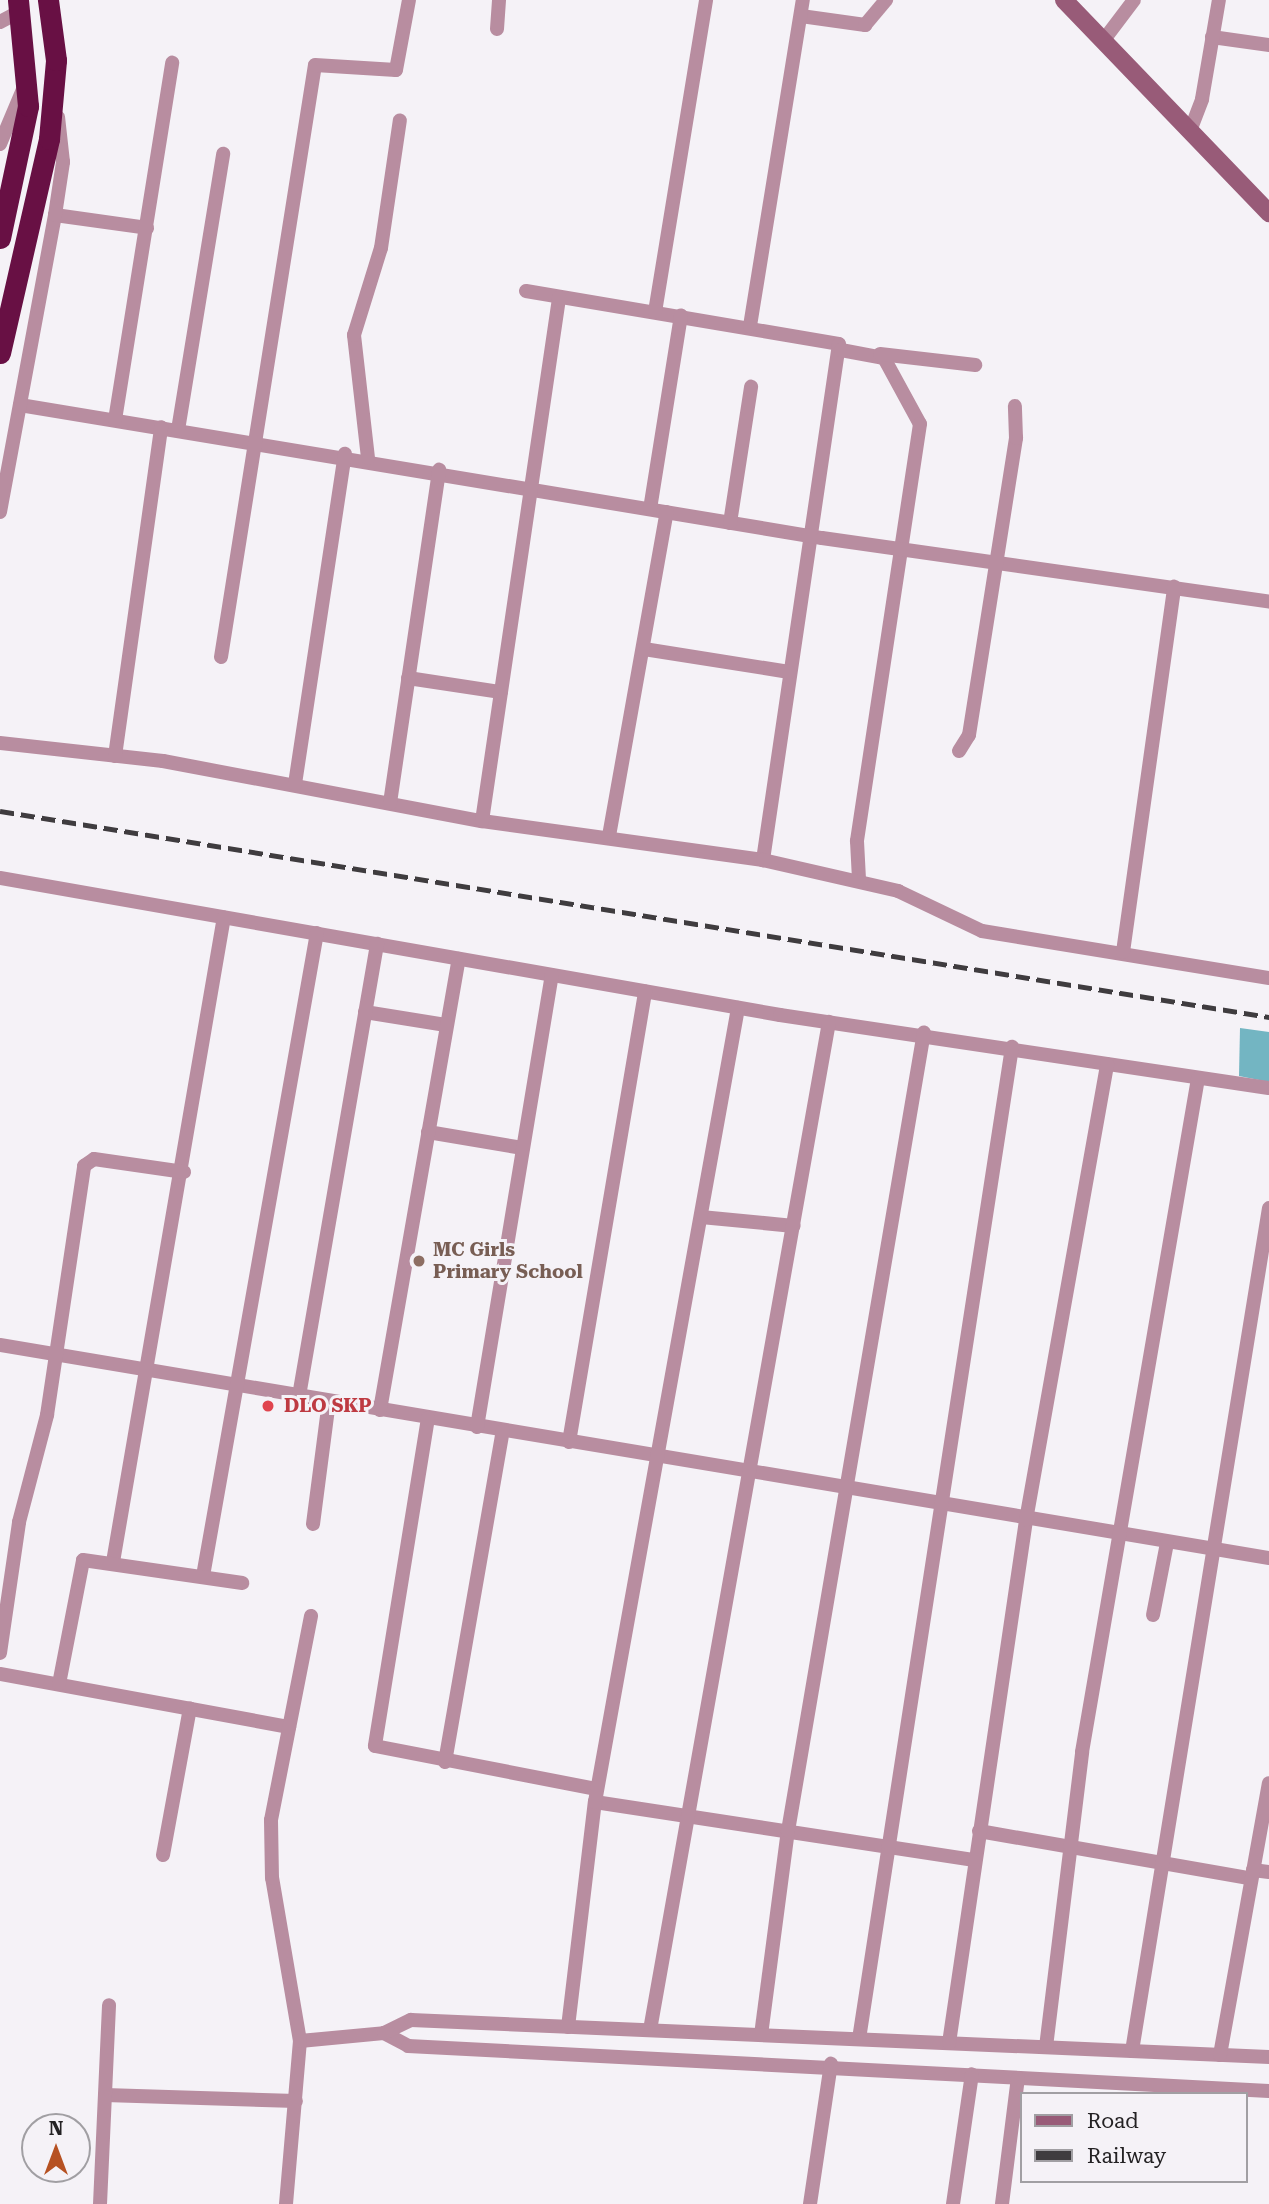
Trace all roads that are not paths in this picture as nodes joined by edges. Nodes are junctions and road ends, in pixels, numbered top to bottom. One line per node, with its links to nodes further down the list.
1 (48, 0): 19 (highway)
2 (409, 0): 43 (street)
3 (499, 0): 13 (street)
4 (706, 0): 30 (street)
5 (803, 0): 11 (street)
6 (886, 0): 11 (street)
7 (1064, 0): 15 (main road)
8 (1134, 0): 15 (street)
9 (1219, 0): 14 (street)
10 (19, 6): 12 (street); 18 (highway)
11 (801, 16): 32 (street)
12 (0, 22)
13 (497, 29)
14 (1212, 37): 16 (street); 21 (street)
15 (1103, 41): 21 (main road)
16 (1269, 46)
17 (172, 63): 26 (street)
18 (28, 79): 22 (street); 27 (highway)
19 (54, 88): 25 (street); 34 (highway)
20 (400, 120): 45 (street)
21 (1189, 131): 24 (main road)
22 (0, 144)
23 (223, 154): 42 (street)
24 (1269, 213)
25 (55, 215): 26 (street); 38 (street)
26 (147, 228): 40 (street)
27 (0, 238)
28 (526, 291): 29 (street)
29 (559, 298): 30 (street); 47 (street)
30 (655, 312): 31 (street)
31 (681, 315): 32 (street); 48 (street)
32 (750, 326): 33 (street)
33 (841, 350): 35 (street); 52 (street)
34 (0, 353)
35 (880, 354): 36 (street); 53 (street)
36 (975, 365)
37 (751, 387): 51 (street)
38 (20, 405): 40 (street); 49 (street)
39 (1016, 406): 54 (street)
40 (115, 421): 41 (street)
41 (161, 427): 42 (street); 64 (street)
42 (178, 430): 43 (street)
43 (255, 441): 44 (street); 58 (street)
44 (345, 454): 45 (street); 65 (street)
45 (368, 458): 46 (street)
46 (439, 471): 47 (street); 60 (street)
47 (530, 487): 48 (street); 61 (street)
48 (650, 509): 50 (street)
49 (0, 512)
50 (667, 512): 51 (street); 57 (street)
51 (730, 523): 52 (street)
52 (807, 535): 53 (street); 59 (street)
53 (897, 549): 54 (street); 71 (street)
54 (992, 563): 55 (street); 63 (street)
55 (1174, 587): 56 (street); 75 (street)
56 (1269, 602)
57 (644, 649): 59 (street); 68 (street)
58 (221, 657)
59 (789, 672): 69 (street)
60 (408, 678): 61 (street); 66 (street)
61 (501, 692): 67 (street)
62 (0, 743): 64 (street)
63 (959, 751)
64 (116, 755): 65 (street)
65 (295, 783): 66 (street)
66 (390, 803): 67 (street)
67 (482, 821): 68 (street)
68 (610, 836): 69 (street)
69 (763, 860): 71 (street)
70 (0, 878): 72 (street)
71 (859, 880): 75 (street)
72 (224, 917): 73 (street); 91 (street)
73 (317, 933): 74 (street); 98 (street)
74 (377, 944): 76 (street); 81 (street)
75 (1123, 952): 78 (street)
76 (459, 958): 77 (street); 83 (street)
77 (552, 975): 79 (street); 90 (street)
78 (1269, 978)
79 (645, 992): 80 (street); 105 (street)
80 (738, 1008): 82 (street); 93 (street)
81 (365, 1012): 83 (street); 99 (street)
82 (829, 1022): 84 (street); 94 (street)
83 (446, 1025): 89 (street)
84 (924, 1032): 85 (street); 108 (street)
85 (1012, 1047): 86 (street); 109 (street)
86 (1107, 1064): 87 (street); 110 (street)
87 (1198, 1078): 88 (street); 112 (street)
88 (1269, 1088)
89 (428, 1132): 90 (street); 101 (street)
90 (523, 1149): 103 (street)
91 (184, 1172): 96 (street); 97 (street)
92 (1269, 1208): 114 (street)
93 (701, 1217): 94 (street); 106 (street)
94 (794, 1226): 107 (street)
95 (0, 1346): 96 (street)
96 (54, 1355): 97 (street); 121 (street)
97 (145, 1370): 98 (street); 116 (street)
98 (238, 1386): 99 (street); 117 (street)
99 (299, 1396): 100 (street)
100 (329, 1401): 101 (street); 111 (street)
101 (380, 1410): 102 (street)
102 (428, 1418): 103 (street); 126 (street)
103 (477, 1427): 104 (street)
104 (503, 1431): 105 (street); 126 (street)
105 (569, 1442): 106 (street)
106 (658, 1457): 107 (street); 128 (street)
107 (751, 1473): 108 (street); 129 (street)
108 (847, 1489): 109 (street); 130 (street)
109 (940, 1505): 110 (street); 132 (street)
110 (1026, 1520): 112 (street); 131 (street)
111 (313, 1524)
112 (1121, 1535): 113 (street); 133 (street)
113 (1167, 1543): 114 (street); 119 (street)
114 (1216, 1550): 115 (street); 136 (street)
115 (1269, 1558)
116 (113, 1562): 117 (street); 123 (street)
117 (203, 1576): 118 (street)
118 (243, 1583)
119 (1153, 1615)
120 (311, 1616): 125 (street)
121 (0, 1653)
122 (0, 1674): 123 (street)
123 (60, 1684): 124 (street)
124 (190, 1708): 125 (street); 134 (street)
125 (289, 1727): 145 (street)
126 (445, 1762): 128 (street)
127 (1269, 1783): 138 (street)
128 (596, 1796): 129 (street); 140 (street)
129 (688, 1817): 130 (street); 141 (street)
130 (788, 1831): 132 (street); 143 (street)
131 (979, 1831): 133 (street); 135 (street)
132 (884, 1846): 135 (street); 144 (street)
133 (1074, 1849): 136 (street); 147 (street)
134 (163, 1855)
135 (975, 1860): 146 (street)
136 (1160, 1864): 138 (street); 148 (street)
137 (1269, 1872): 138 (street)
138 (1251, 1874): 149 (street)
139 (109, 2005): 155 (street)
140 (568, 2027): 141 (street); 142 (street)
141 (650, 2030): 143 (street)
142 (384, 2033): 145 (street); 151 (street)
143 (761, 2035): 144 (street)
144 (859, 2039): 146 (street)
145 (300, 2040): 156 (street)
146 (948, 2043): 147 (street)
147 (1046, 2047): 148 (street)
148 (1132, 2051): 149 (street)
149 (1220, 2055): 150 (street)
150 (1269, 2057)
151 (831, 2064): 152 (street); 159 (street)
152 (972, 2074): 153 (street); 160 (street)
153 (1018, 2078): 154 (street); 161 (street)
154 (1269, 2091)
155 (105, 2095): 156 (street); 157 (street)
156 (296, 2101): 158 (street)
157 (100, 2204)
158 (286, 2204)
159 (810, 2204)
160 (953, 2204)
161 (1002, 2204)

